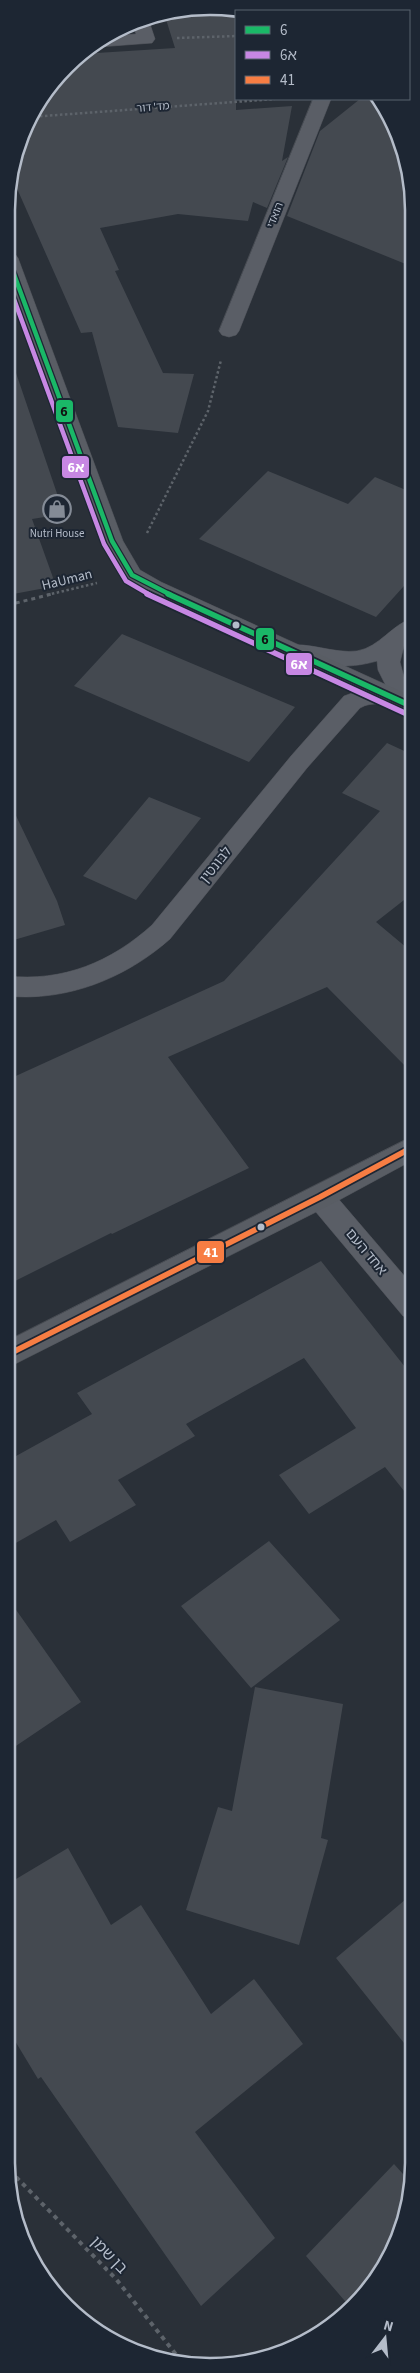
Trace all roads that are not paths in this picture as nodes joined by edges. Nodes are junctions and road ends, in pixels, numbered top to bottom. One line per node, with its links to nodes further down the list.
1 (143, 27): 2 (street)
2 (113, 41)
3 (322, 100): 5 (street, הואדי)
4 (15, 277): 8 (street)
5 (229, 331)
6 (405, 633): 7 (street)
7 (392, 645): 8 (street); 9 (street)
8 (292, 651): 10 (street)
9 (405, 699)
10 (405, 702)
11 (405, 702): 12 (street, לבונטין)
12 (15, 987)
13 (405, 1151): 14 (street)
14 (320, 1197): 15 (street, אחד העם); 16 (street)
15 (405, 1298)
16 (15, 1351)

